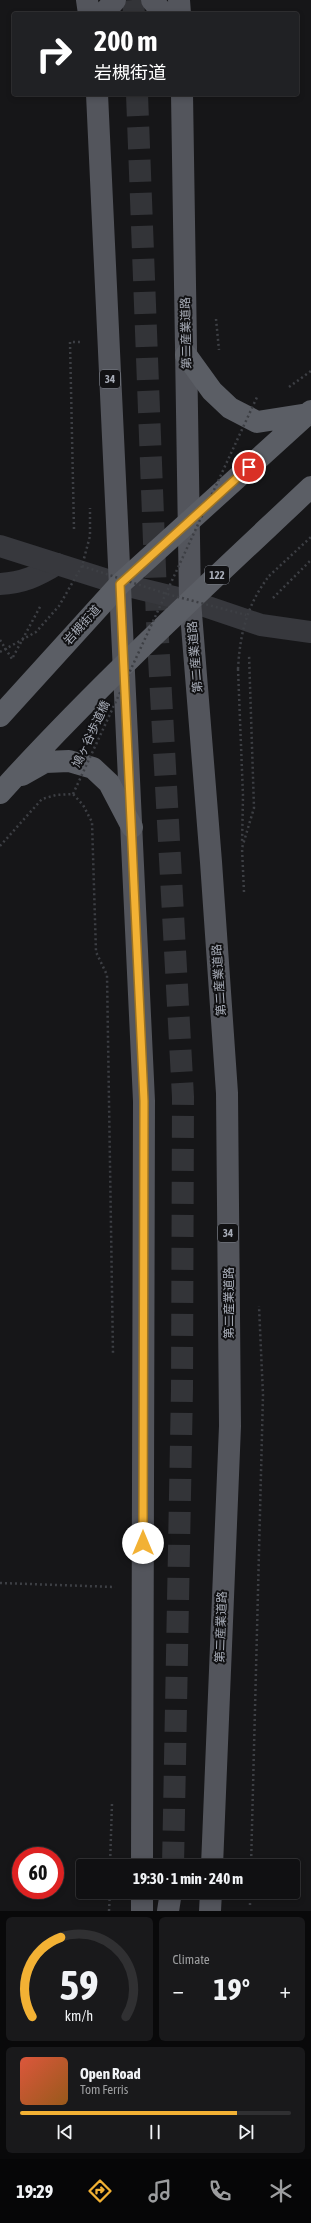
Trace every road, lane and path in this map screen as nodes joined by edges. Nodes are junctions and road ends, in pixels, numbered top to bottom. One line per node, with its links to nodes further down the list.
1 (87, 0): 5 (main road)
2 (115, 0): 6 (main road)
3 (152, 0): 7 (main road)
4 (179, 0): 8 (main road)
5 (89, 12)
6 (105, 12)
7 (162, 12)
8 (180, 12)
9 (97, 96): 31 (main road, 34)
10 (182, 96): 14 (main road, 第二産業道路 / 34)
11 (216, 318): 13 (path)
12 (82, 342): 24 (path)
13 (219, 351)
14 (186, 355): 20 (highway); 23 (main road, 第二産業道路 / 34)
15 (311, 371): 16 (path)
16 (287, 388)
17 (252, 391): 18 (path)
18 (258, 395): 19 (path); 32 (path, 鳩ヶ谷歩道橋, bridge)
19 (264, 395)
20 (309, 412): 23 (highway, 岩槻街道)
21 (311, 487): 35 (highway, 122)
22 (90, 508): 29 (path, bridge)
23 (190, 520): 31 (highway, 岩槻街道); 35 (main road, 第二産業道路 / 34)
24 (74, 529)
25 (311, 537): 36 (path, bridge)
26 (0, 546): 28 (street)
27 (311, 560): 33 (path)
28 (57, 564): 30 (street); 31 (street)
29 (82, 566): 32 (path, bridge); 39 (path, bridge)
30 (0, 584)
31 (120, 584): 32 (street); 42 (main road, 34); 43 (highway, 岩槻街道)
32 (167, 594): 35 (street); 36 (path, bridge); 45 (path, 鳩ヶ谷歩道橋, bridge)
33 (272, 598)
34 (44, 600): 40 (path)
35 (190, 600): 37 (street); 42 (highway, 122); 57 (main road, 第二産業道路 / 34)
36 (246, 615): 48 (path, bridge)
37 (311, 632)
38 (0, 640): 40 (path)
39 (0, 652)
40 (12, 659): 41 (path)
41 (8, 664)
42 (124, 664): 44 (highway, 122); 46 (main road, 34)
43 (0, 716)
44 (4, 788): 46 (highway)
45 (73, 794): 47 (path); 49 (path)
46 (132, 827): 53 (main road, 34)
47 (0, 846)
48 (242, 848)
49 (113, 1357)
50 (116, 1580): 52 (path)
51 (0, 1583): 52 (path)
52 (116, 1588): 53 (path)
53 (143, 1590): 56 (main road, 34)
54 (112, 1802): 55 (path)
55 (110, 1859)
56 (142, 1859)
57 (212, 1859)
58 (110, 1899): 65 (path)
59 (142, 1899): 66 (main road)
60 (170, 1899): 67 (main road)
61 (175, 1899): 68 (main road)
62 (211, 1899): 69 (main road)
63 (250, 1899): 64 (path)
64 (250, 1905)
65 (109, 1911)
66 (142, 1911)
67 (168, 1911)
68 (176, 1911)
69 (210, 1911)

